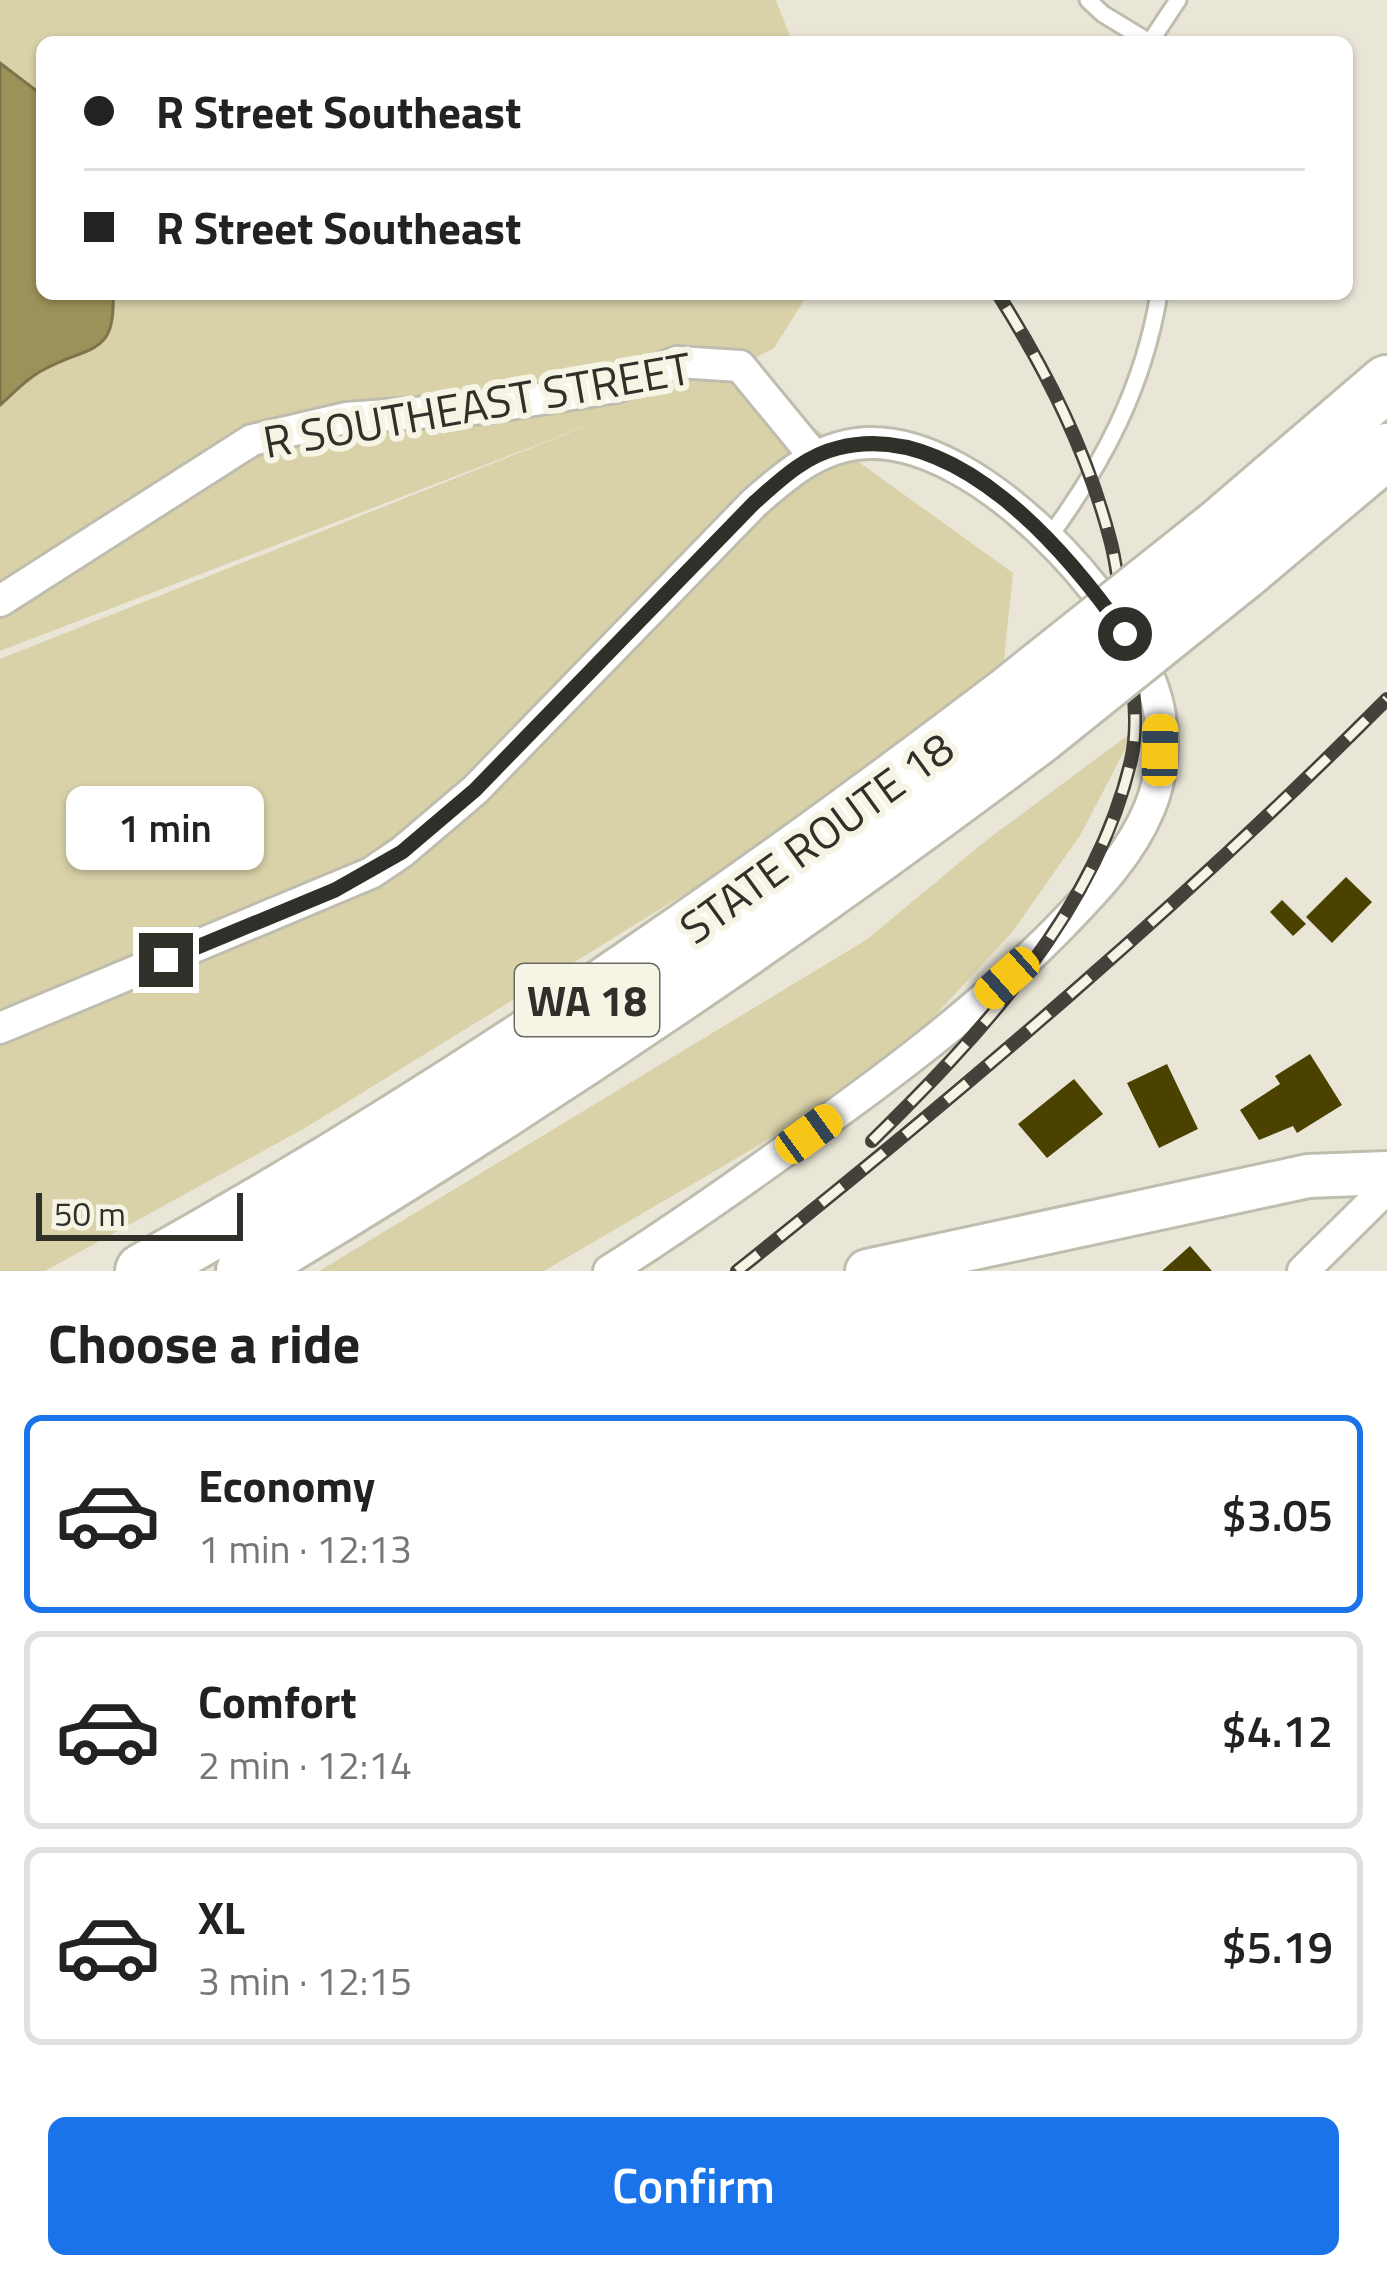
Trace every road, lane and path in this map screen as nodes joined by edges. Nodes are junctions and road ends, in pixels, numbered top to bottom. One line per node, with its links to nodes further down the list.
1 (1088, 0): 3 (lane)
2 (1178, 0): 4 (lane)
3 (1140, 36)
4 (1154, 36)
5 (1158, 300): 9 (lane)
6 (1387, 383): 10 (highway, STATE ROUTE 18 / WA 18)
7 (1387, 451): 10 (highway, STATE ROUTE 18 / WA 18)
8 (814, 456): 9 (street); 11 (street, R SOUTHEAST STREET); 13 (street)
9 (1047, 540): 18 (street)
10 (1230, 550): 12 (highway, STATE ROUTE 18 / WA 18, bridge)
11 (0, 601)
12 (1024, 716): 16 (highway, STATE ROUTE 18 / WA 18); 17 (highway, STATE ROUTE 18 / WA 18)
13 (0, 1028)
14 (1387, 1173): 19 (main road)
15 (1387, 1188): 20 (street)
16 (143, 1271)
17 (244, 1271)
18 (609, 1271)
19 (867, 1271)
20 (1303, 1271)

